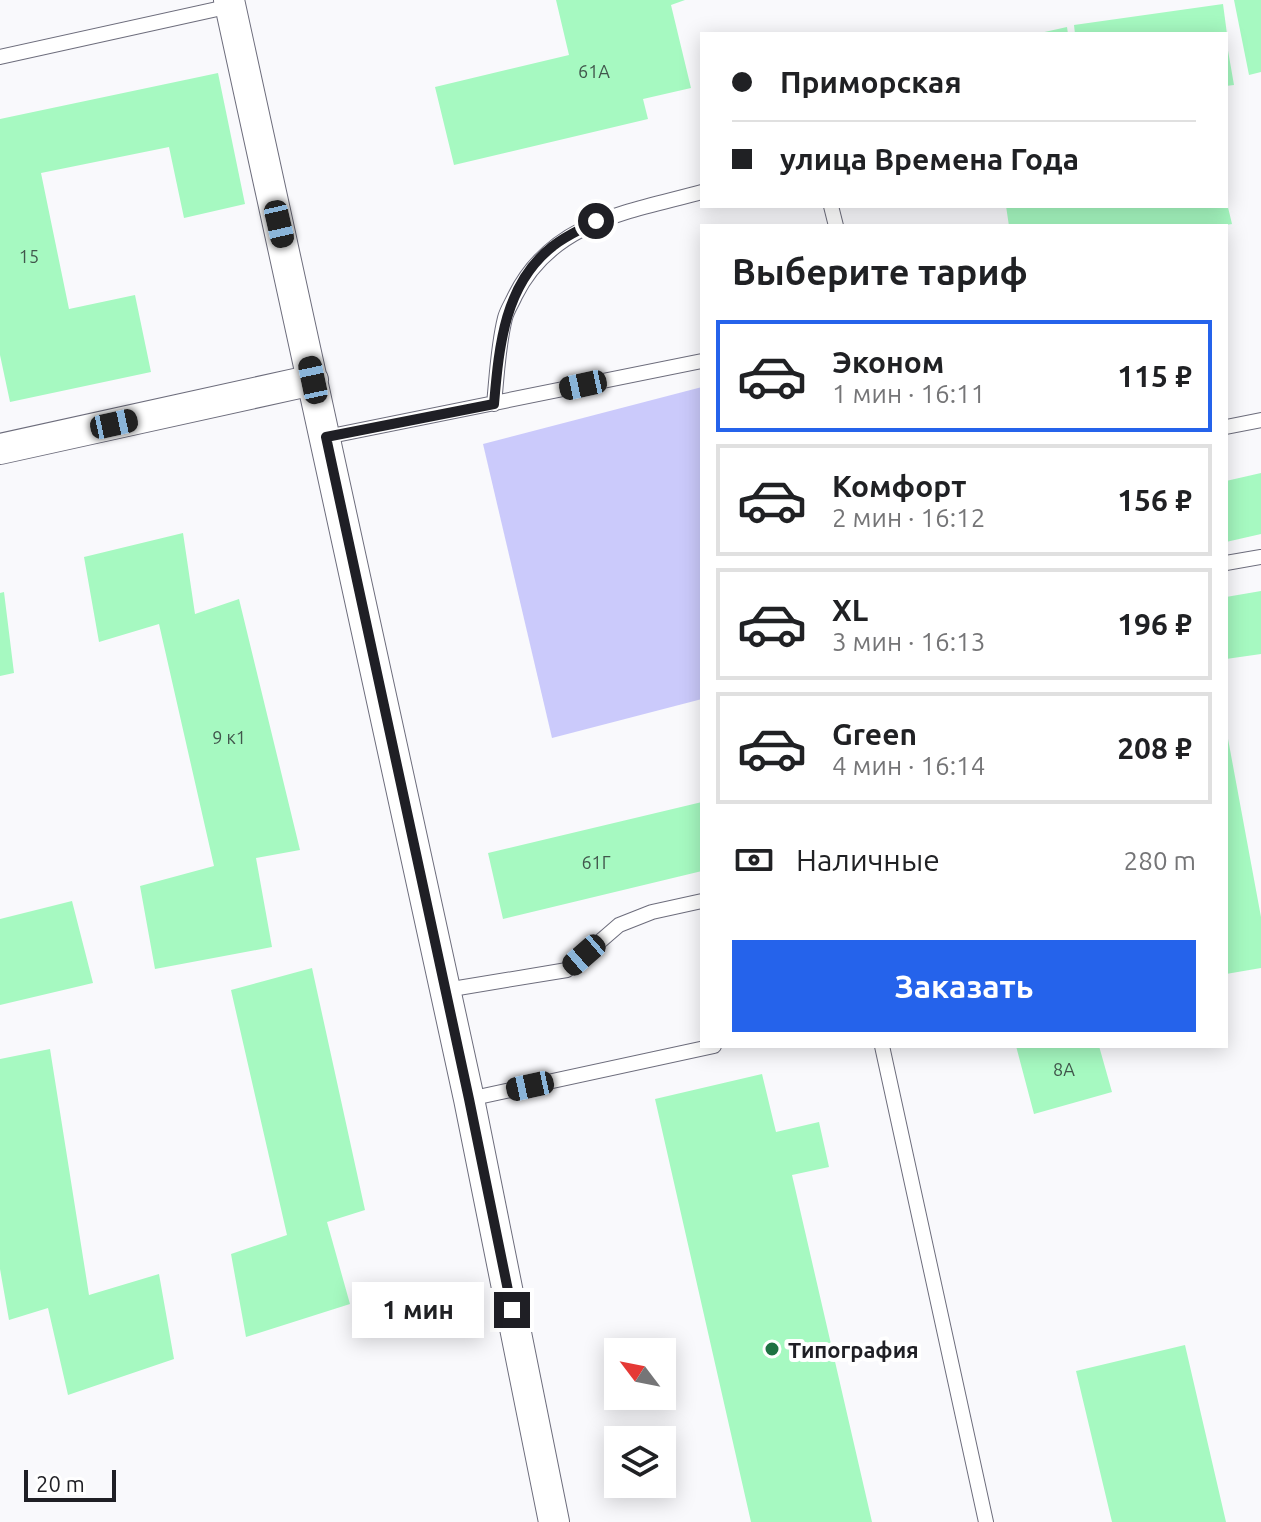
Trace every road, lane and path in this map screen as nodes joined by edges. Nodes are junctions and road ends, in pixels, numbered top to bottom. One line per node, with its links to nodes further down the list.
1 (230, 3): 2 (lane); 5 (street)
2 (0, 57)
3 (700, 193): 6 (lane)
4 (700, 361): 6 (lane)
5 (313, 380): 9 (street); 10 (street)
6 (494, 404): 9 (lane)
7 (1261, 420): 8 (lane)
8 (1228, 427)
9 (326, 437): 14 (street)
10 (0, 449)
11 (1261, 557): 12 (lane)
12 (1228, 563)
13 (700, 901): 14 (lane)
14 (446, 990): 17 (street)
15 (705, 1048): 17 (lane)
16 (882, 1048): 19 (lane)
17 (469, 1099): 18 (street)
18 (554, 1522)
19 (986, 1522)

